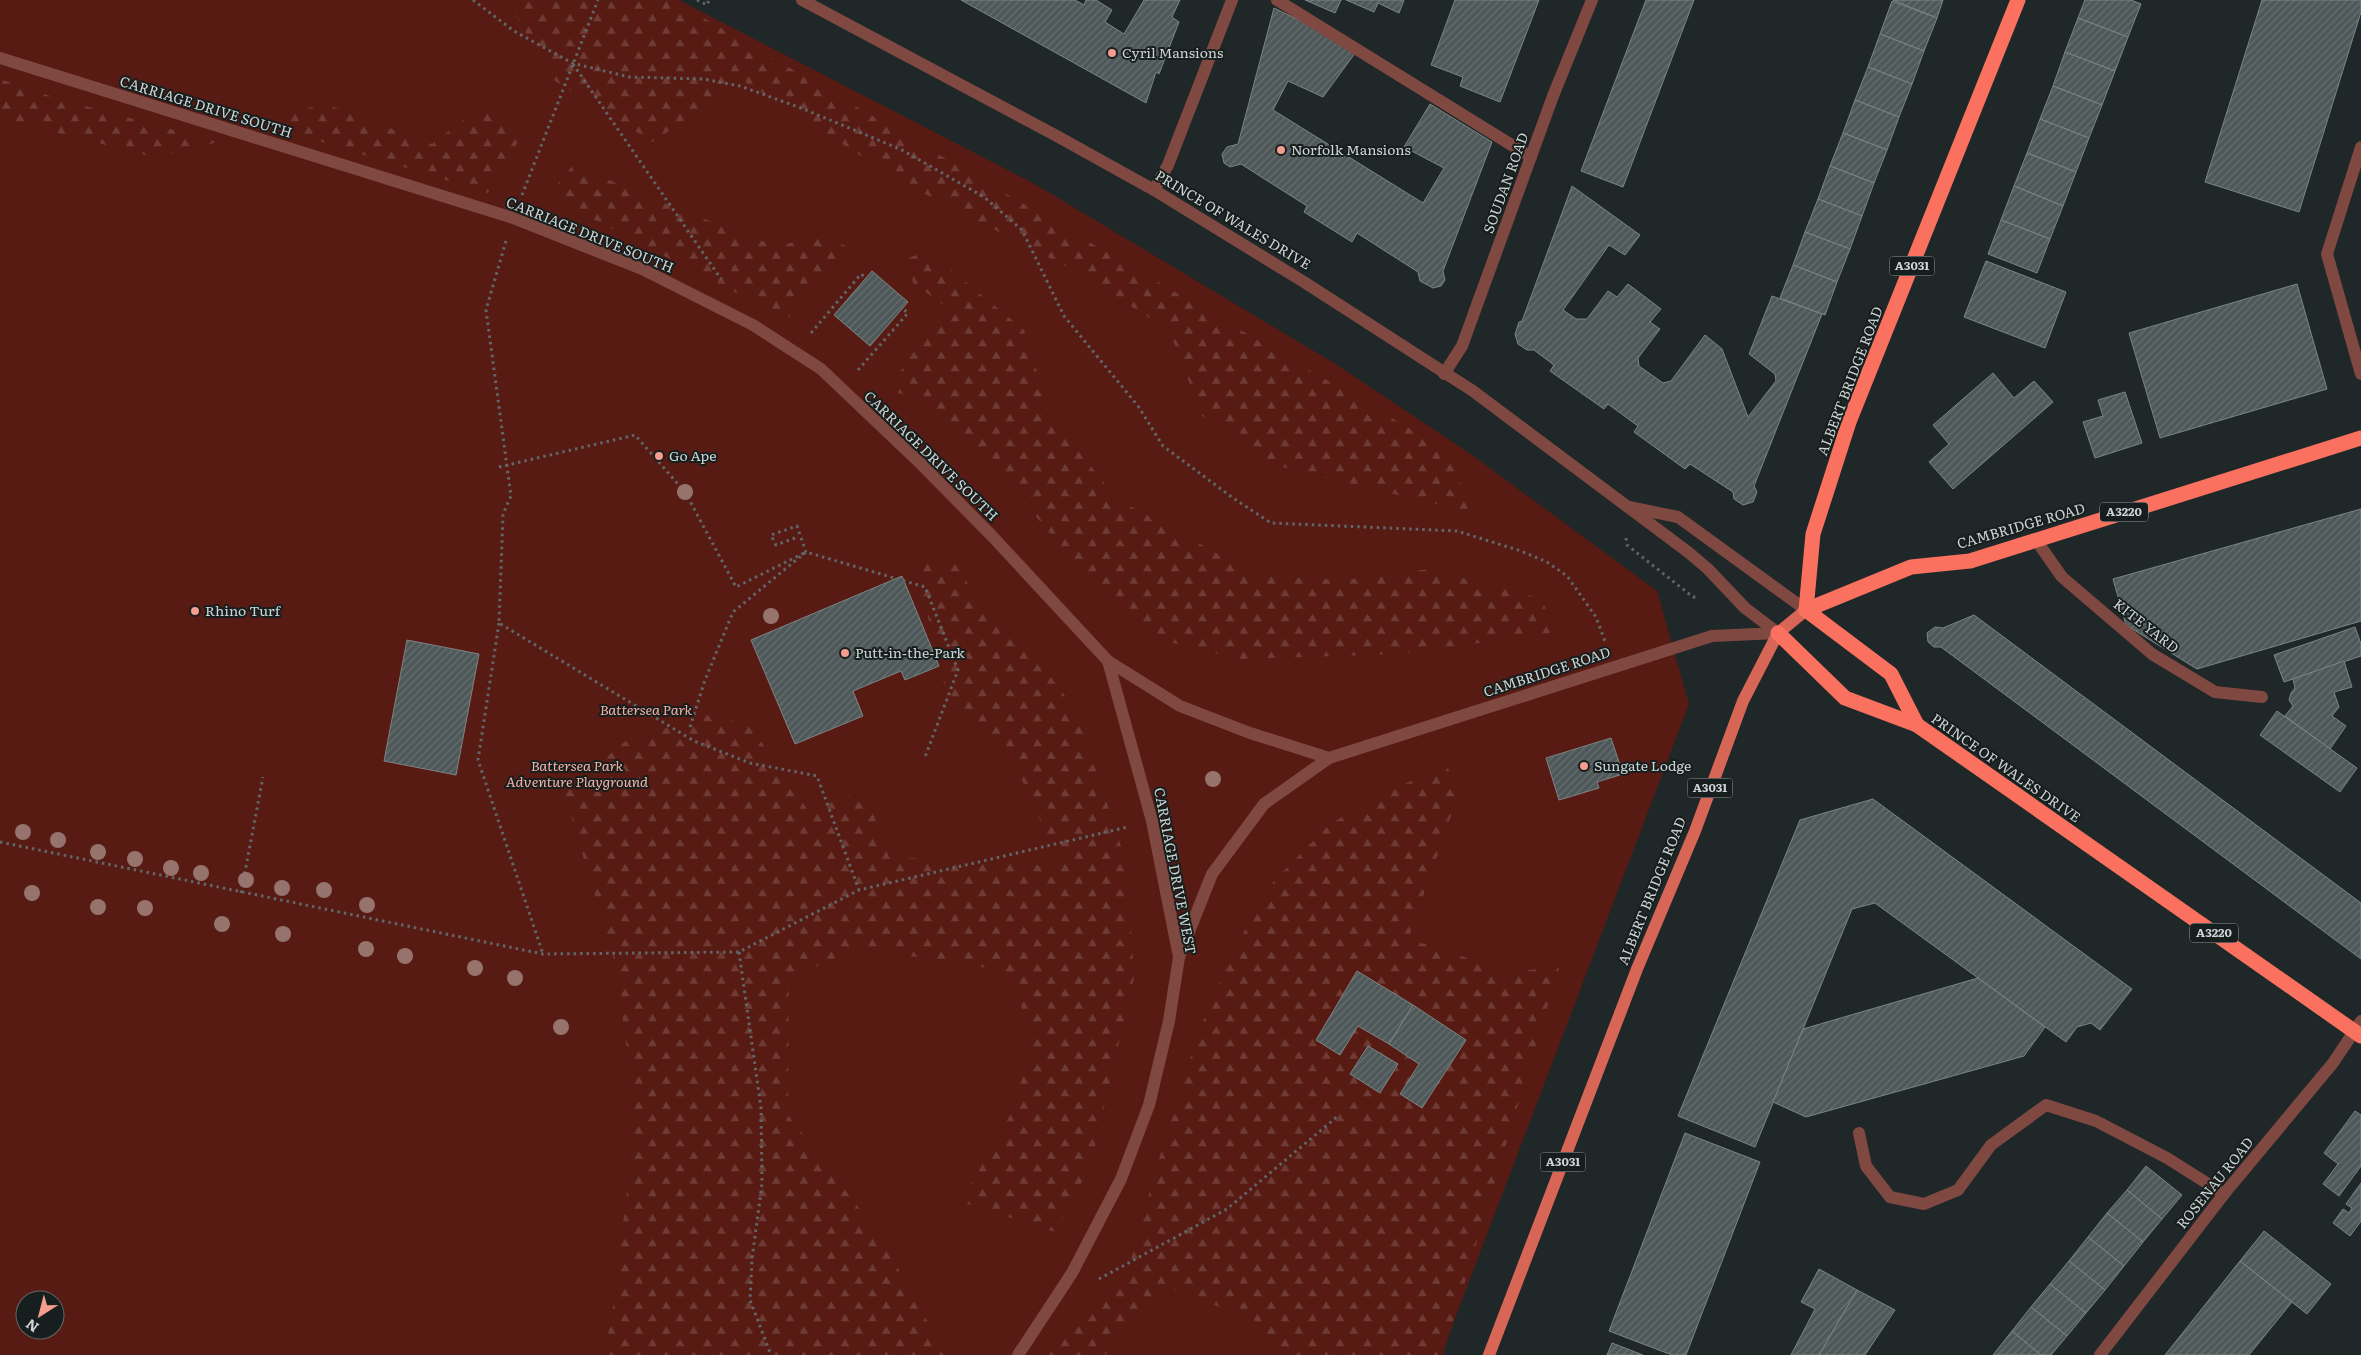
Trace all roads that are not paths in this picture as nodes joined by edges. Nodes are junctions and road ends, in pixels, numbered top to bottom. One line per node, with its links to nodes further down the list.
1 (802, 0): 9 (street, PRINCE OF WALES DRIVE)
2 (1232, 0): 9 (street)
3 (1277, 0): 8 (street)
4 (1592, 0): 8 (street, SOUDAN ROAD)
5 (2018, 0): 15 (highway, ALBERT BRIDGE ROAD / A3031)
6 (0, 58): 17 (street, CARRIAGE DRIVE SOUTH)
7 (2361, 147): 11 (street)
8 (1531, 157): 10 (street, SOUDAN ROAD)
9 (1154, 190): 10 (street, PRINCE OF WALES DRIVE)
10 (1444, 374): 13 (street, PRINCE OF WALES DRIVE)
11 (2361, 374)
12 (2361, 438): 14 (highway, CAMBRIDGE ROAD / A3220)
13 (1624, 506): 15 (street, PRINCE OF WALES DRIVE); 16 (street, PRINCE OF WALES DRIVE)
14 (2036, 540): 15 (highway, CAMBRIDGE ROAD / A3220); 18 (street, KITE YARD)
15 (1806, 610): 16 (main road, ALBERT BRIDGE ROAD / A3031); 19 (highway, PRINCE OF WALES DRIVE / A3220)
16 (1778, 634): 19 (highway, A3220); 20 (street, CAMBRIDGE ROAD); 26 (main road, ALBERT BRIDGE ROAD / A3031)
17 (1108, 662): 20 (street); 21 (street, CARRIAGE DRIVE WEST)
18 (2262, 698)
19 (1917, 725): 22 (highway, PRINCE OF WALES DRIVE / A3220)
20 (1329, 758): 21 (street, CAMBRIDGE ROAD)
21 (1178, 957): 25 (street, CARRIAGE DRIVE WEST)
22 (2359, 1030): 24 (street, ROSENAU ROAD)
23 (1859, 1134): 24 (street)
24 (2224, 1194): 27 (street, ROSENAU ROAD)
25 (1018, 1355)
26 (1489, 1355)
27 (2100, 1355)

